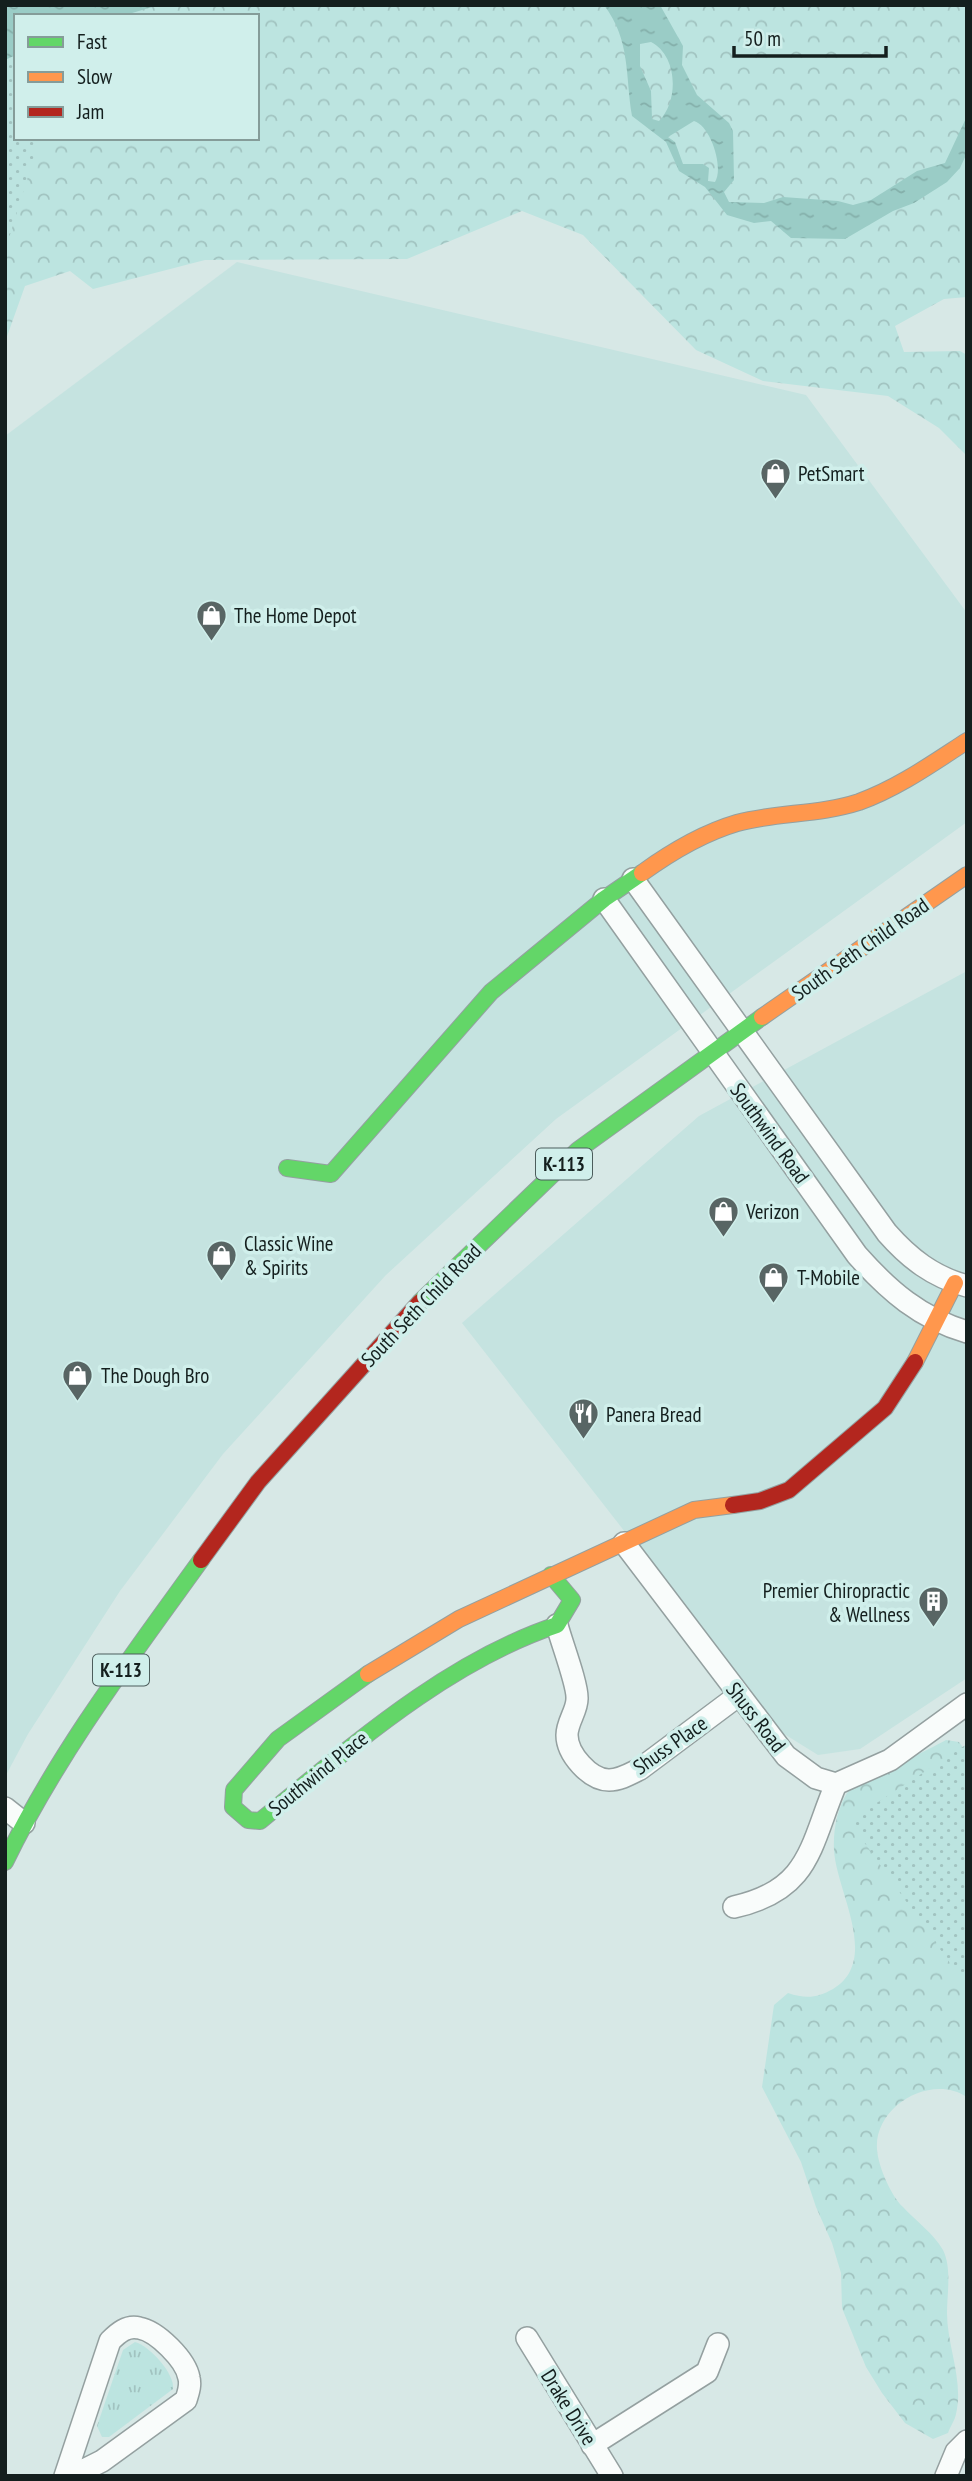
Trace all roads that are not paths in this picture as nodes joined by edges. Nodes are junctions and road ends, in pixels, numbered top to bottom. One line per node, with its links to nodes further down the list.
1 (967, 741): 3 (street)
2 (967, 875): 5 (street, South Seth Child Road / K-113)
3 (633, 879): 4 (street); 5 (street, Southwind Road)
4 (604, 900): 6 (street, Southwind Road); 7 (street)
5 (743, 1030): 6 (street, South Seth Child Road / K-113); 8 (street, Southwind Road)
6 (712, 1052): 9 (street, Southwind Road); 18 (street, South Seth Child Road / K-113)
7 (287, 1168)
8 (961, 1284): 9 (street, Southwind Place)
9 (936, 1322): 10 (street, Southwind Road); 11 (street, Southwind Place)
10 (967, 1332)
11 (624, 1543): 12 (street, Southwind Place); 14 (street, Shuss Road)
12 (551, 1575): 13 (street); 13 (street, Southwind Place)
13 (557, 1625): 14 (street, Shuss Place)
14 (739, 1695): 16 (street, Shuss Road)
15 (967, 1704): 16 (street)
16 (836, 1784): 20 (street)
17 (5, 1808): 18 (street)
18 (24, 1823): 19 (street, South Seth Child Road / K-113)
19 (5, 1862)
20 (734, 1907)
21 (527, 2338): 24 (street, Drake Drive)
22 (718, 2344): 24 (street)
23 (967, 2441): 28 (street)
24 (592, 2445): 27 (street, Drake Drive)
25 (65, 2476): 26 (street)
26 (72, 2476)
27 (612, 2476)
28 (946, 2476)

